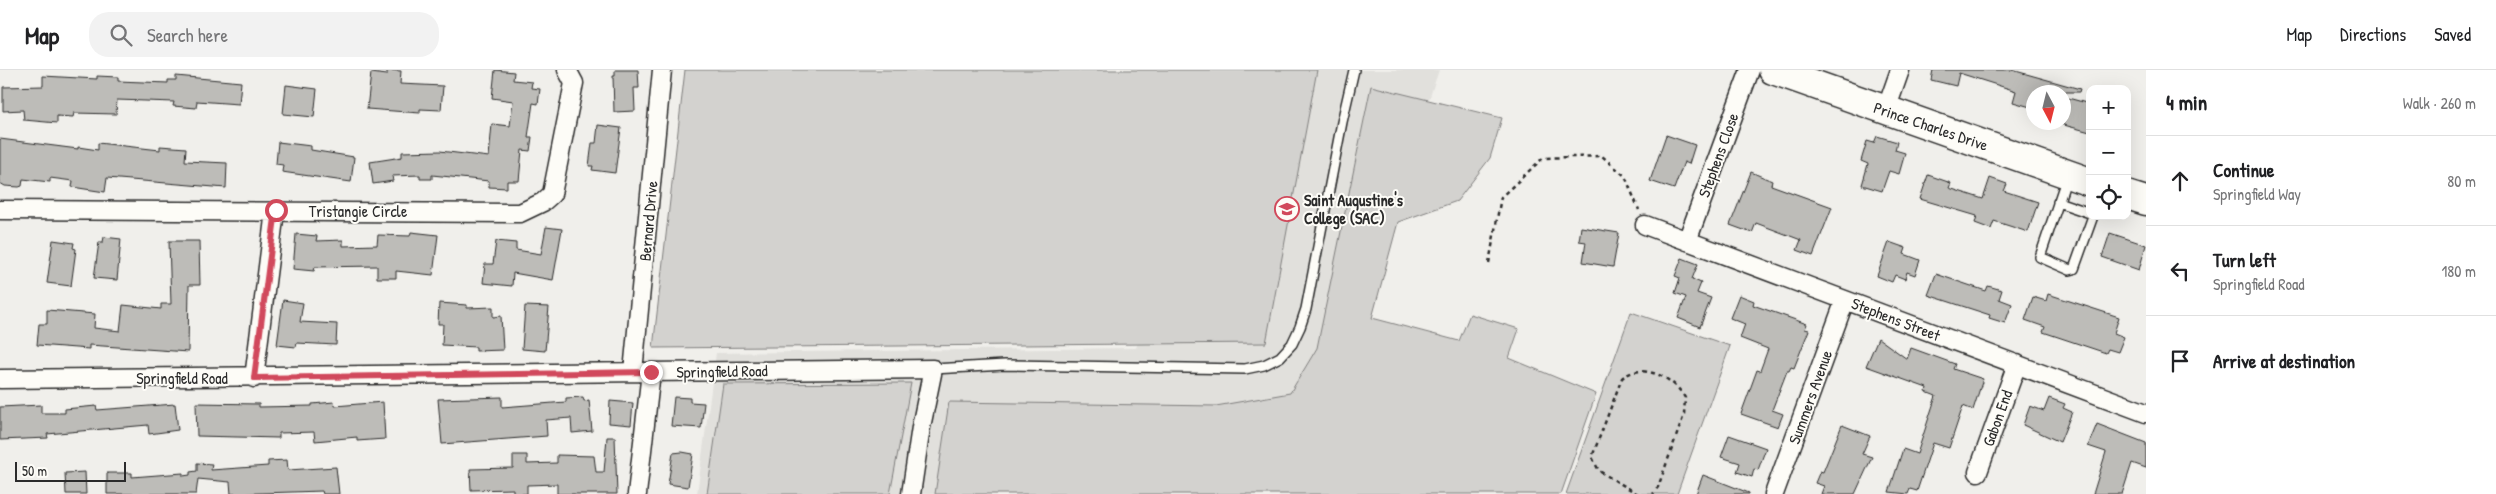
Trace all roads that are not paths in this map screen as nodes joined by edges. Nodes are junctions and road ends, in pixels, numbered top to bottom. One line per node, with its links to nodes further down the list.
1 (567, 70): 13 (street, Tristangie Circle)
2 (662, 70): 21 (street, Bernard Drive)
3 (1354, 70): 20 (lane)
4 (1750, 70): 17 (street, Stephens Close)
5 (1773, 70): 7 (highway, Prince Charles Drive)
6 (1900, 70): 7 (street)
7 (1886, 110): 8 (highway, Prince Charles Drive)
8 (2079, 178): 11 (lane)
9 (2131, 196): 10 (highway)
10 (2146, 201)
11 (2058, 202): 14 (lane); 15 (lane)
12 (0, 210): 13 (street, Tristangie Circle)
13 (276, 210): 23 (street)
14 (2086, 212)
15 (2092, 220)
16 (1645, 225): 17 (street, Stephens Street)
17 (1686, 241): 18 (street, Stephens Street)
18 (1845, 300): 19 (street, Stephens Street); 29 (street, Summers Avenue)
19 (2016, 364): 25 (street, Stephens Street); 26 (street, Gabon End)
20 (933, 369): 22 (street, Springfield Road); 28 (street)
21 (634, 372): 22 (street, Springfield Road); 23 (street, Springfield Road)
22 (651, 372): 27 (street)
23 (254, 378): 24 (street, Springfield Road)
24 (0, 379)
25 (2146, 413)
26 (1978, 472)
27 (637, 494)
28 (911, 494)
29 (1774, 494)

